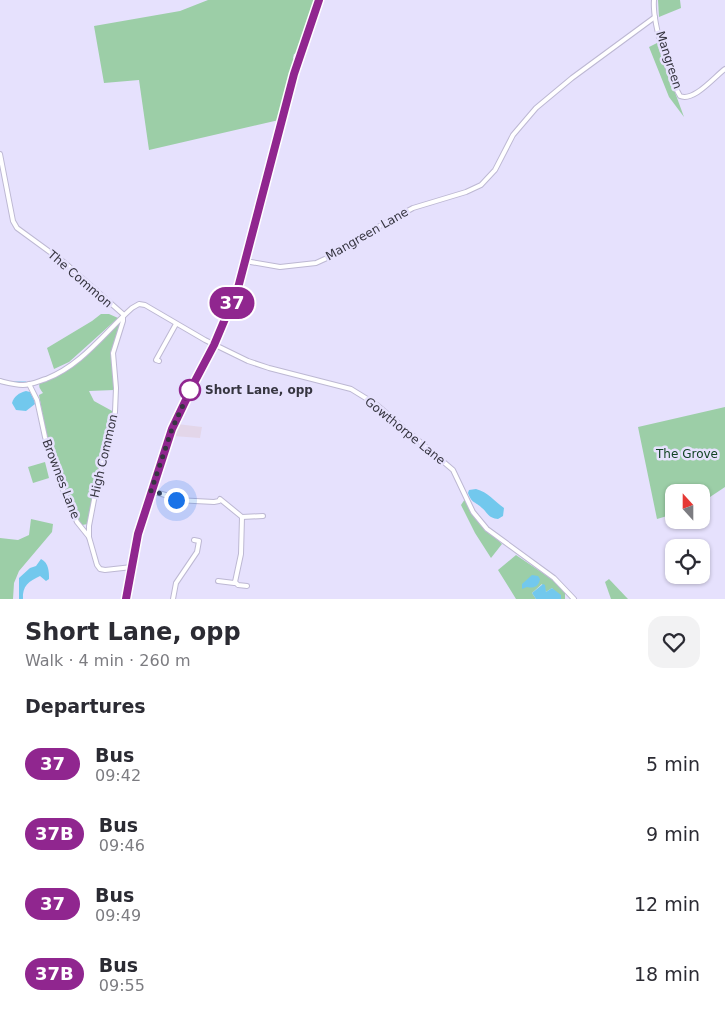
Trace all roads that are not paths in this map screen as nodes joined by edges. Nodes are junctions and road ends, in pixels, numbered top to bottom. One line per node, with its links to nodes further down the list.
1 (319, 0): 6 (main road)
2 (654, 0): 3 (street, Mangreen)
3 (655, 17): 4 (street, Mangreen); 6 (street, Mangreen Lane)
4 (725, 69)
5 (0, 154): 7 (street, The Common)
6 (244, 261): 9 (main road)
7 (123, 316): 8 (street, Gowthorpe Lane); 12 (street, The Common); 18 (street, High Common)
8 (176, 324): 9 (street, Gowthorpe Lane); 10 (street)
9 (214, 345): 13 (main road); 26 (street, Gowthorpe Lane)
10 (156, 360)
11 (0, 381): 12 (street, The Common)
12 (29, 384): 18 (street, Brownes Lane)
13 (151, 491): 15 (street); 20 (main road)
14 (197, 494): 15 (street)
15 (196, 500): 17 (street)
16 (263, 516): 17 (street)
17 (242, 517): 22 (street)
18 (89, 536): 20 (street, Brownes Lane)
19 (194, 540): 25 (street)
20 (132, 567): 24 (main road)
21 (218, 581): 22 (street)
22 (235, 582): 23 (street)
23 (247, 586)
24 (126, 599)
25 (173, 599)
26 (574, 599)

